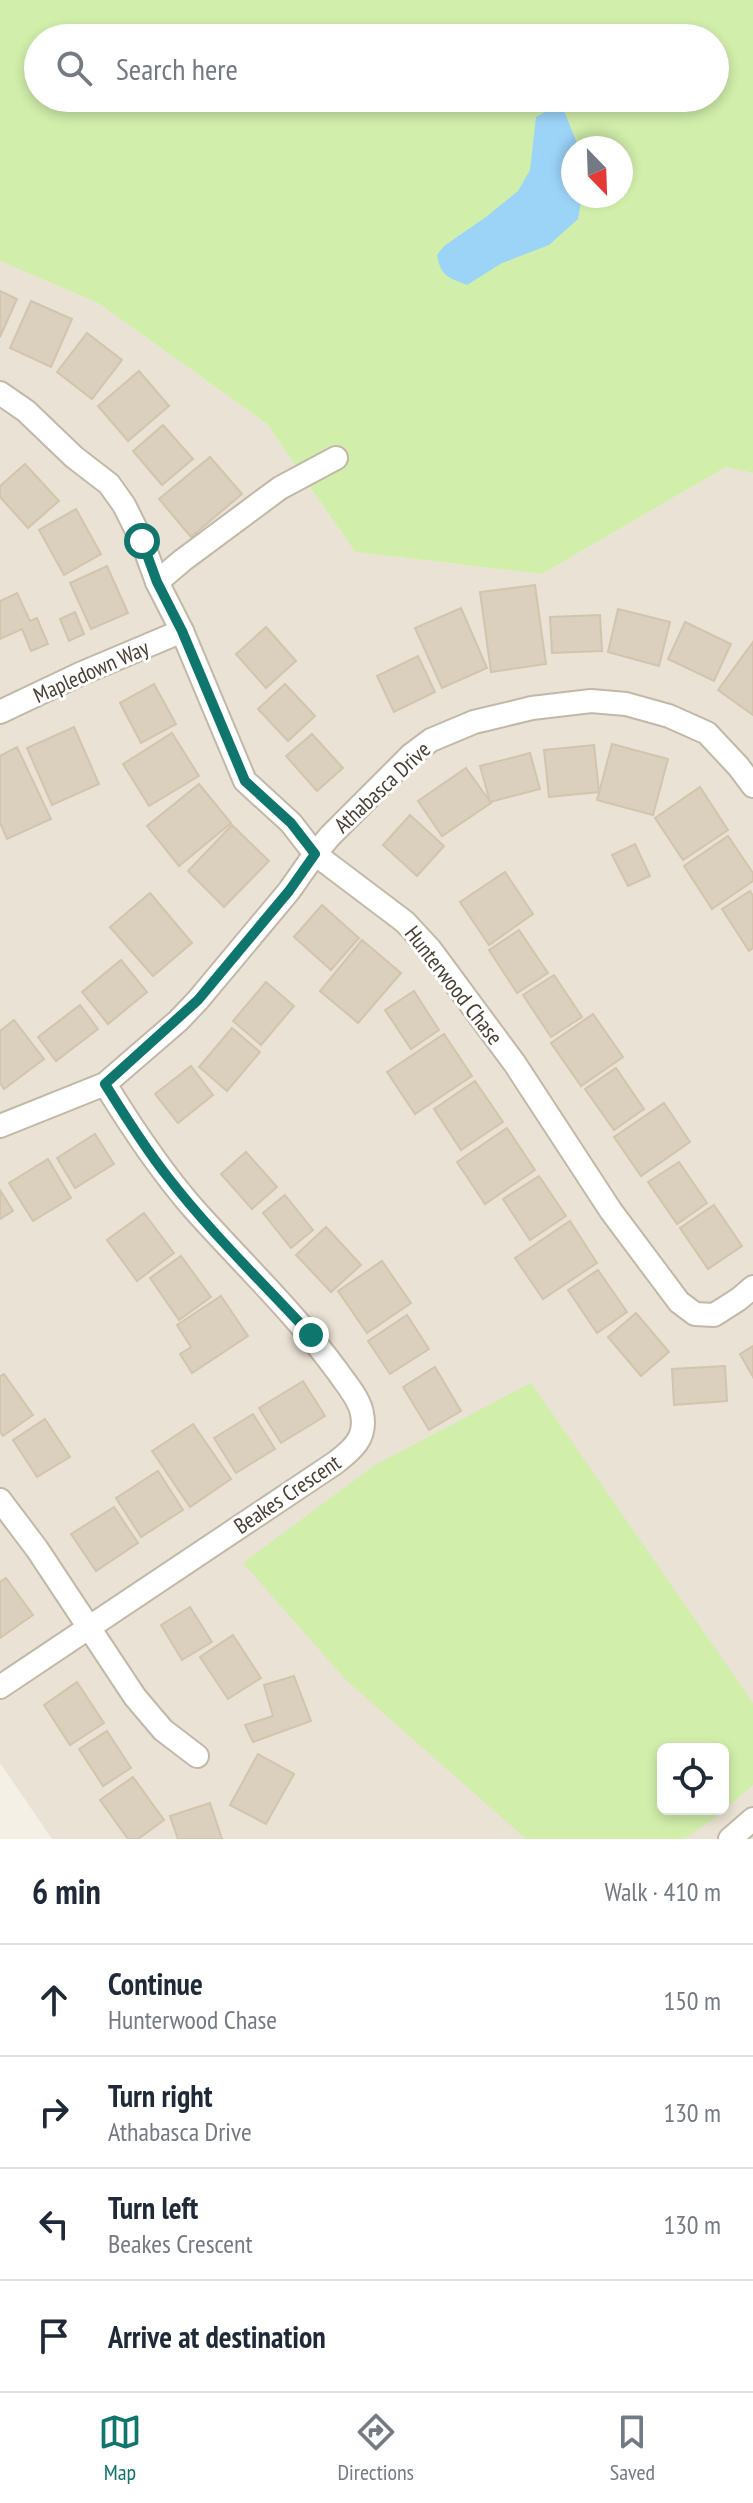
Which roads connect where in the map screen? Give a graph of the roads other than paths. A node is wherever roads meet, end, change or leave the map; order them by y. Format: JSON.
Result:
{"nodes":[{"id":1,"x":0,"y":393,"type":"edge"},
{"id":2,"x":336,"y":458,"type":"dead end"},
{"id":3,"x":157,"y":582,"type":"junction"},
{"id":4,"x":182,"y":631,"type":"junction"},
{"id":5,"x":0,"y":712,"type":"edge"},
{"id":6,"x":753,"y":786,"type":"edge"},
{"id":7,"x":315,"y":854,"type":"junction"},
{"id":8,"x":105,"y":1084,"type":"junction"},
{"id":9,"x":0,"y":1126,"type":"edge"},
{"id":10,"x":753,"y":1287,"type":"edge"},
{"id":11,"x":0,"y":1500,"type":"edge"},
{"id":12,"x":87,"y":1627,"type":"junction"},
{"id":13,"x":0,"y":1687,"type":"edge"},
{"id":14,"x":197,"y":1756,"type":"dead end"},
{"id":15,"x":753,"y":1819,"type":"edge"},
{"id":16,"x":730,"y":1839,"type":"edge"}],
"edges":[{"from":1,"to":3,"type":"street","name":"Hunterwood Chase"},
{"from":2,"to":3,"type":"street"},
{"from":3,"to":4,"type":"street","name":"Hunterwood Chase"},
{"from":4,"to":5,"type":"street","name":"Mapledown Way"},
{"from":4,"to":7,"type":"street","name":"Hunterwood Chase"},
{"from":6,"to":7,"type":"street","name":"Athabasca Drive"},
{"from":7,"to":8,"type":"street","name":"Athabasca Drive"},
{"from":7,"to":10,"type":"street","name":"Hunterwood Chase"},
{"from":8,"to":9,"type":"street","name":"Athabasca Drive"},
{"from":8,"to":12,"type":"street","name":"Beakes Crescent"},
{"from":11,"to":12,"type":"street"},
{"from":12,"to":13,"type":"street","name":"Beakes Crescent"},
{"from":12,"to":14,"type":"street"},
{"from":15,"to":16,"type":"street"}]}
